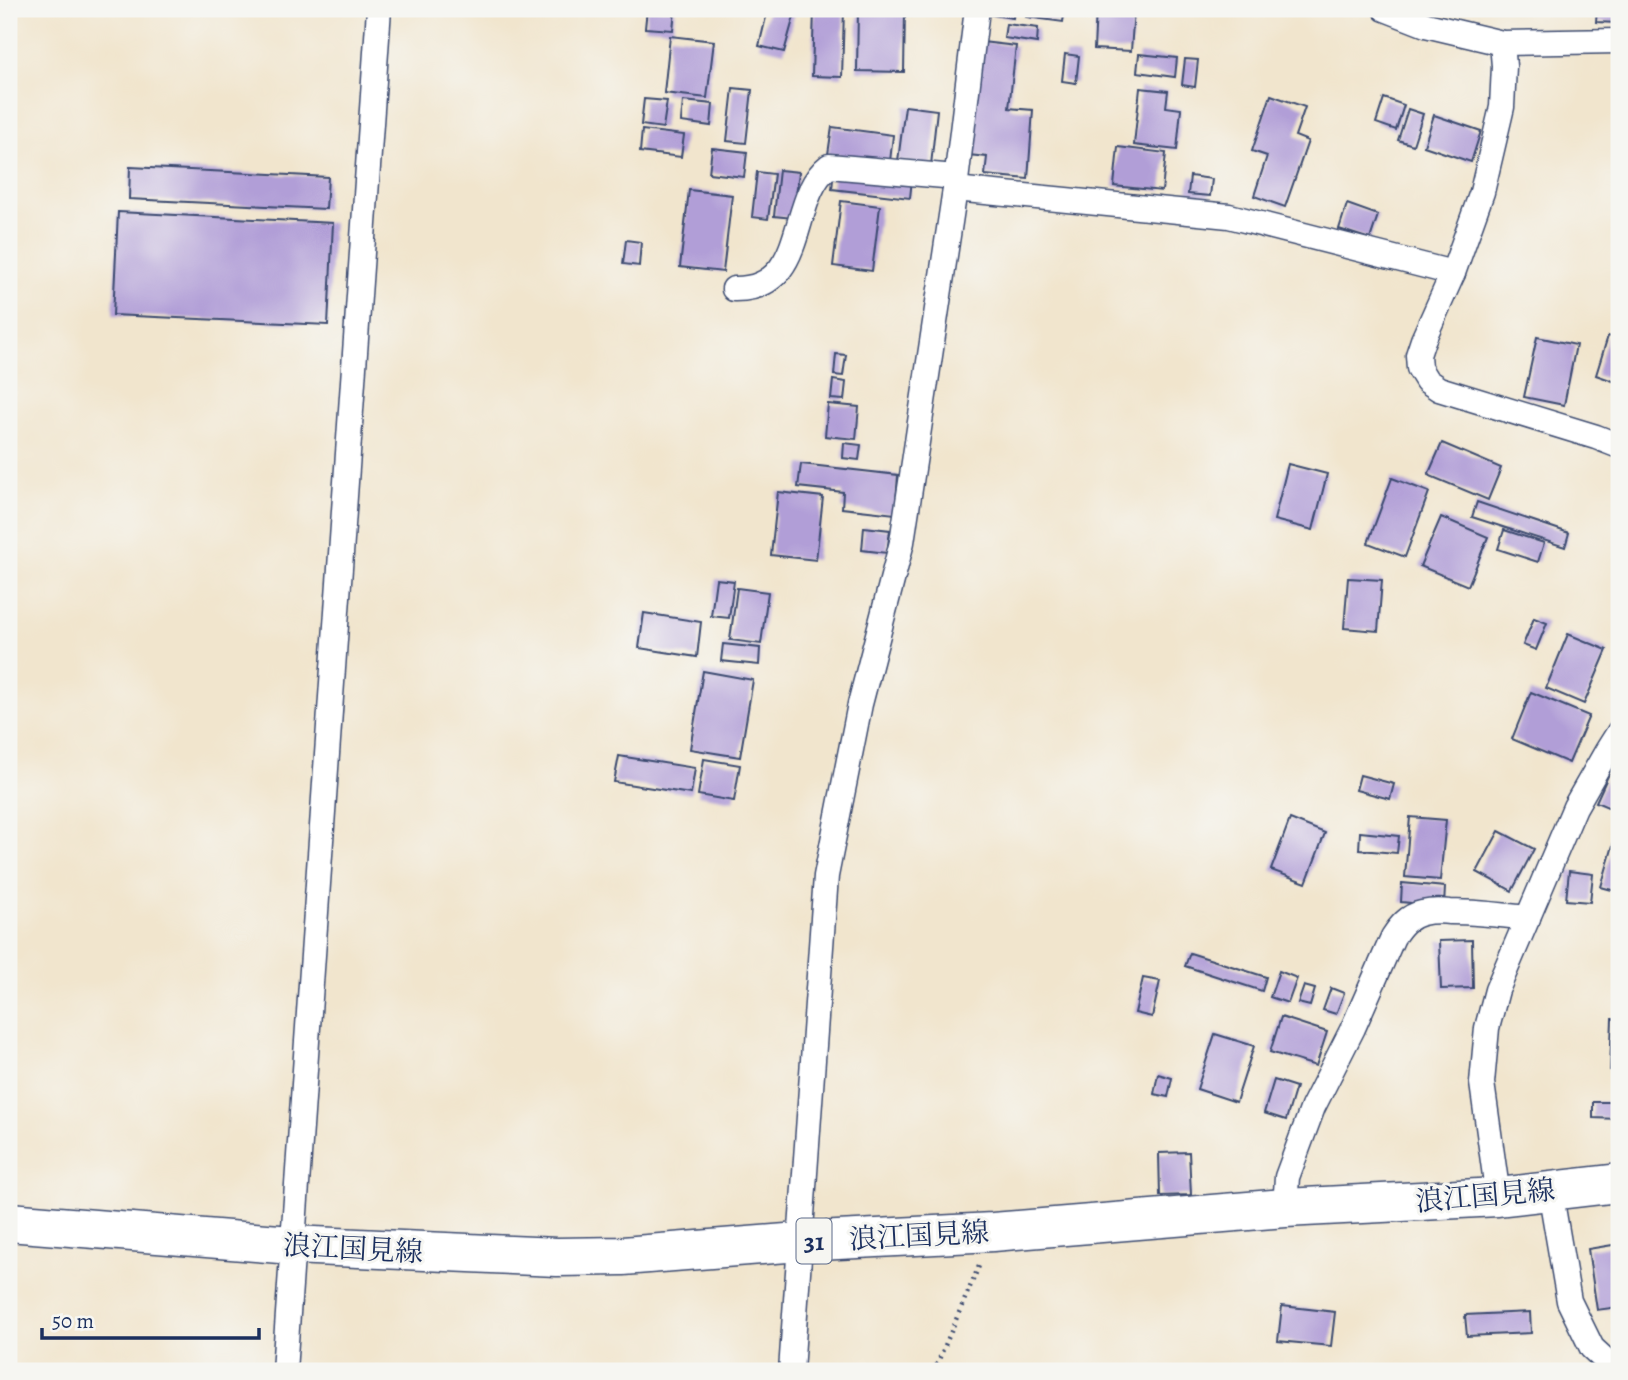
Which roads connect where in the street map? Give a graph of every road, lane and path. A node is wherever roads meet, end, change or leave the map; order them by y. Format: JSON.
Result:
{"nodes":[{"id":1,"x":379,"y":9,"type":"edge"},
{"id":2,"x":977,"y":9,"type":"edge"},
{"id":3,"x":1385,"y":9,"type":"edge"},
{"id":4,"x":1619,"y":40,"type":"edge"},
{"id":5,"x":1502,"y":43,"type":"junction"},
{"id":6,"x":956,"y":183,"type":"junction"},
{"id":7,"x":1453,"y":273,"type":"junction"},
{"id":8,"x":734,"y":289,"type":"dead end"},
{"id":9,"x":1619,"y":446,"type":"edge"},
{"id":10,"x":1619,"y":732,"type":"edge"},
{"id":11,"x":1528,"y":918,"type":"junction"},
{"id":12,"x":1619,"y":1183,"type":"edge"},
{"id":13,"x":1550,"y":1190,"type":"junction"},
{"id":14,"x":1498,"y":1197,"type":"junction"},
{"id":15,"x":1285,"y":1208,"type":"junction"},
{"id":16,"x":9,"y":1222,"type":"edge"},
{"id":17,"x":993,"y":1232,"type":"junction"},
{"id":18,"x":799,"y":1242,"type":"junction"},
{"id":19,"x":292,"y":1245,"type":"junction"},
{"id":20,"x":284,"y":1371,"type":"edge"},
{"id":21,"x":790,"y":1371,"type":"edge"},
{"id":22,"x":934,"y":1371,"type":"edge"},
{"id":23,"x":1617,"y":1371,"type":"edge"}],
"edges":[{"from":1,"to":19,"type":"street"},
{"from":2,"to":6,"type":"street"},
{"from":3,"to":5,"type":"street"},
{"from":4,"to":5,"type":"street"},
{"from":5,"to":7,"type":"street"},
{"from":6,"to":7,"type":"street"},
{"from":6,"to":8,"type":"street"},
{"from":6,"to":18,"type":"street"},
{"from":7,"to":9,"type":"street"},
{"from":10,"to":11,"type":"street"},
{"from":11,"to":14,"type":"street"},
{"from":11,"to":15,"type":"street"},
{"from":12,"to":13,"type":"main road","name":"浪江国見線","number":"31"},
{"from":13,"to":14,"type":"main road","name":"浪江国見線","number":"31"},
{"from":13,"to":23,"type":"street"},
{"from":14,"to":15,"type":"main road","name":"浪江国見線","number":"31"},
{"from":15,"to":17,"type":"main road","name":"浪江国見線","number":"31"},
{"from":16,"to":19,"type":"main road","name":"浪江国見線","number":"31"},
{"from":17,"to":18,"type":"main road","name":"浪江国見線","number":"31"},
{"from":17,"to":22,"type":"path"},
{"from":18,"to":19,"type":"main road","name":"浪江国見線","number":"31"},
{"from":18,"to":21,"type":"street"},
{"from":19,"to":20,"type":"street"}]}
